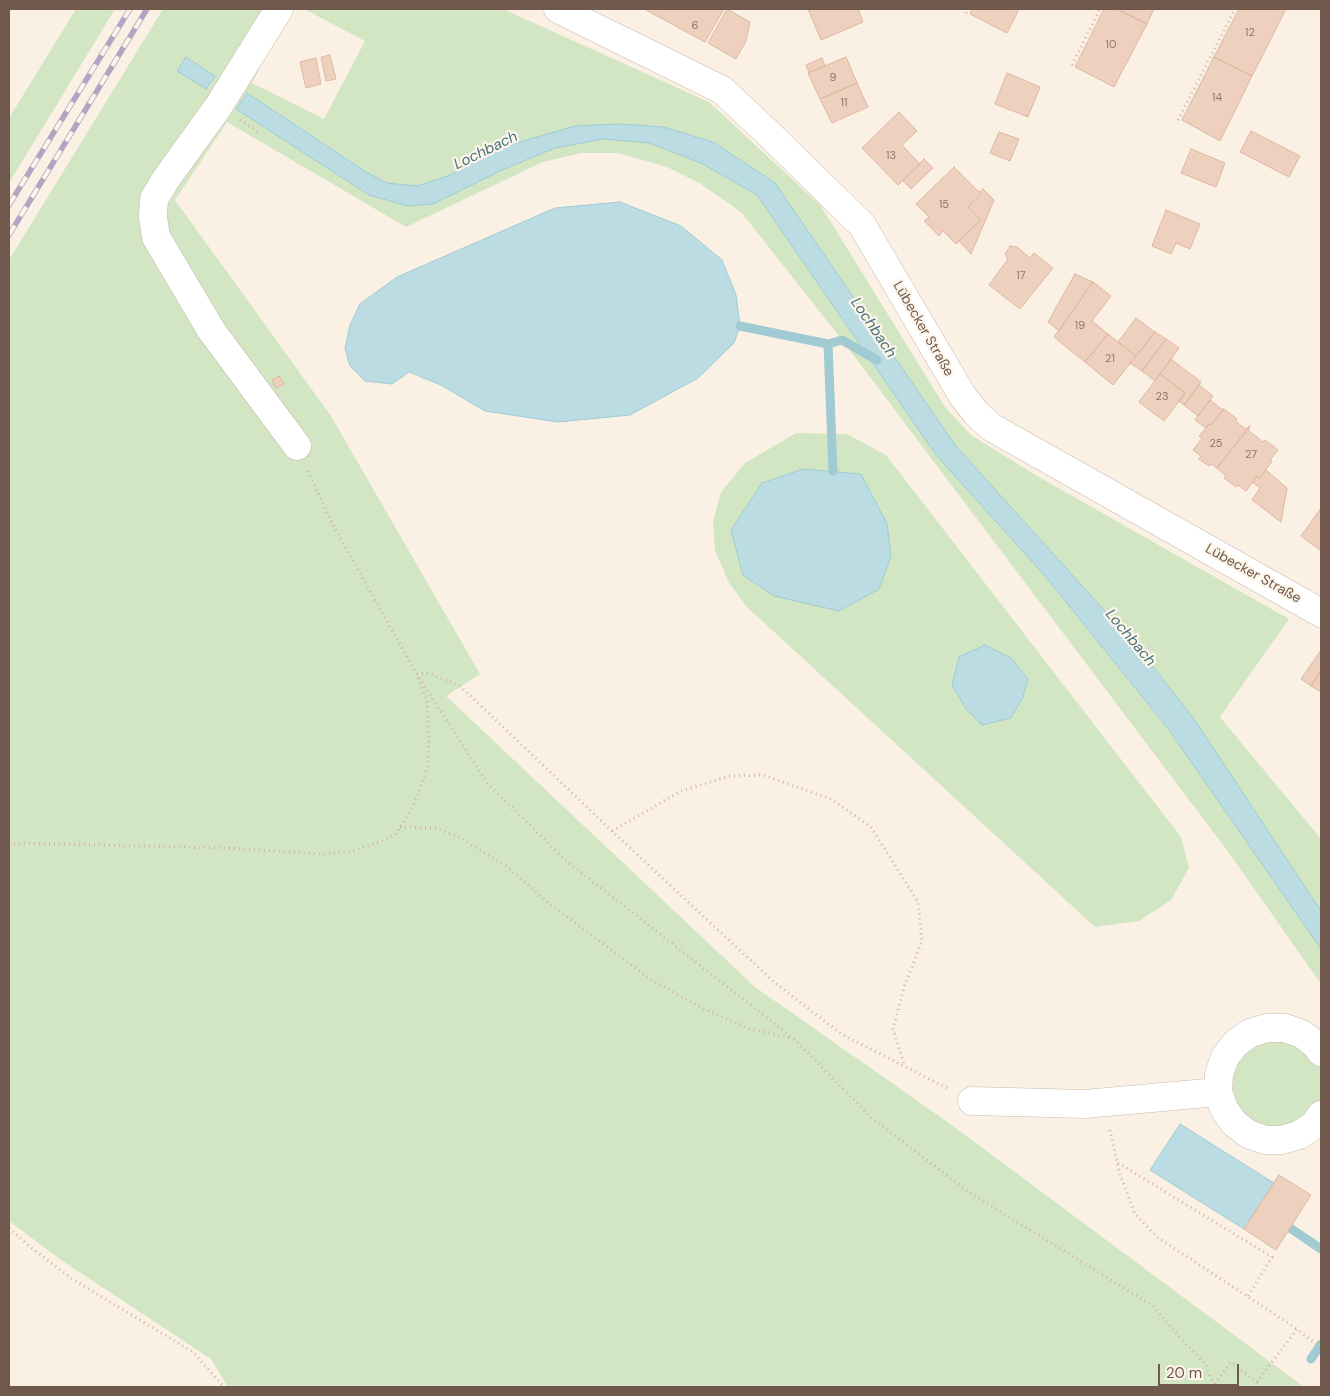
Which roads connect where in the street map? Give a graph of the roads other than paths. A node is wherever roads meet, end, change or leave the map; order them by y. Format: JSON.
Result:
{"nodes":[{"id":1,"x":278,"y":9,"type":"edge"},
{"id":2,"x":558,"y":9,"type":"edge"},
{"id":3,"x":297,"y":446,"type":"road end"},
{"id":4,"x":1321,"y":612,"type":"edge"},
{"id":5,"x":1321,"y":1052,"type":"edge"},
{"id":6,"x":1218,"y":1092,"type":"junction"},
{"id":7,"x":972,"y":1101,"type":"road end"},
{"id":8,"x":1321,"y":1115,"type":"edge"}],
"edges":[{"from":1,"to":3,"type":"street"},
{"from":2,"to":4,"type":"street","name":"Lübecker Straße"},
{"from":5,"to":6,"type":"street"},
{"from":6,"to":7,"type":"street"},
{"from":6,"to":8,"type":"street"}]}
